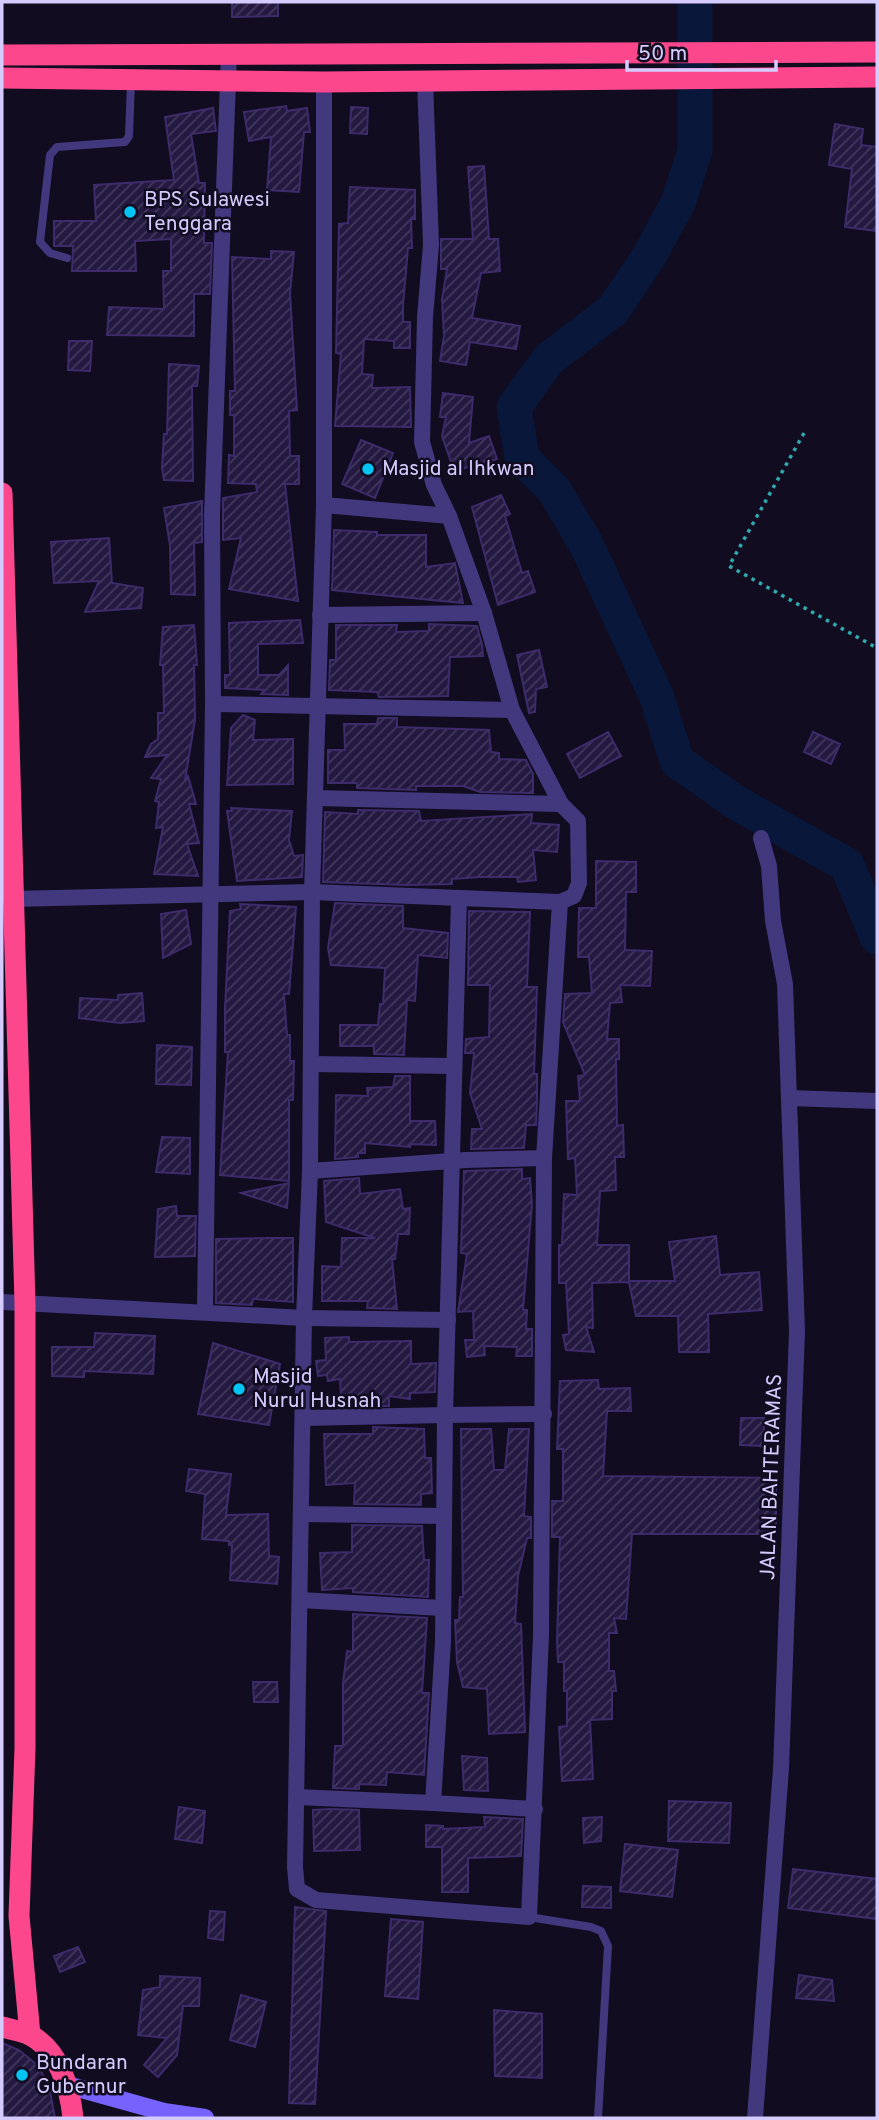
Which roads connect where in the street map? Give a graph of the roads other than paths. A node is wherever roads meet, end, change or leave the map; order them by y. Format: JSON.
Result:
{"nodes":[{"id":1,"x":877,"y":52,"type":"edge"},
{"id":2,"x":229,"y":53,"type":"junction"},
{"id":3,"x":2,"y":55,"type":"edge"},
{"id":4,"x":877,"y":77,"type":"edge"},
{"id":5,"x":2,"y":78,"type":"edge"},
{"id":6,"x":131,"y":79,"type":"junction"},
{"id":7,"x":231,"y":79,"type":"junction"},
{"id":8,"x":425,"y":80,"type":"junction"},
{"id":9,"x":324,"y":82,"type":"junction"},
{"id":10,"x":67,"y":258,"type":"dead end"},
{"id":11,"x":2,"y":493,"type":"edge"},
{"id":12,"x":324,"y":505,"type":"junction"},
{"id":13,"x":449,"y":516,"type":"junction"},
{"id":14,"x":484,"y":613,"type":"junction"},
{"id":15,"x":320,"y":615,"type":"junction"},
{"id":16,"x":213,"y":704,"type":"junction"},
{"id":17,"x":317,"y":706,"type":"junction"},
{"id":18,"x":512,"y":710,"type":"junction"},
{"id":19,"x":316,"y":797,"type":"junction"},
{"id":20,"x":561,"y":804,"type":"junction"},
{"id":21,"x":761,"y":838,"type":"dead end"},
{"id":22,"x":312,"y":892,"type":"junction"},
{"id":23,"x":211,"y":894,"type":"junction"},
{"id":24,"x":459,"y":898,"type":"junction"},
{"id":25,"x":12,"y":899,"type":"junction"},
{"id":26,"x":560,"y":902,"type":"junction"},
{"id":27,"x":311,"y":1064,"type":"junction"},
{"id":28,"x":454,"y":1066,"type":"junction"},
{"id":29,"x":789,"y":1098,"type":"junction"},
{"id":30,"x":877,"y":1101,"type":"edge"},
{"id":31,"x":544,"y":1158,"type":"junction"},
{"id":32,"x":451,"y":1161,"type":"junction"},
{"id":33,"x":310,"y":1171,"type":"junction"},
{"id":34,"x":2,"y":1302,"type":"edge"},
{"id":35,"x":25,"y":1304,"type":"junction"},
{"id":36,"x":205,"y":1312,"type":"junction"},
{"id":37,"x":304,"y":1318,"type":"junction"},
{"id":38,"x":448,"y":1320,"type":"junction"},
{"id":39,"x":544,"y":1414,"type":"junction"},
{"id":40,"x":445,"y":1415,"type":"junction"},
{"id":41,"x":303,"y":1418,"type":"junction"},
{"id":42,"x":302,"y":1514,"type":"junction"},
{"id":43,"x":444,"y":1516,"type":"junction"},
{"id":44,"x":300,"y":1600,"type":"junction"},
{"id":45,"x":442,"y":1608,"type":"junction"},
{"id":46,"x":298,"y":1797,"type":"junction"},
{"id":47,"x":433,"y":1803,"type":"junction"},
{"id":48,"x":535,"y":1809,"type":"junction"},
{"id":49,"x":529,"y":1917,"type":"junction"},
{"id":50,"x":2,"y":2027,"type":"edge"},
{"id":51,"x":30,"y":2035,"type":"junction"},
{"id":52,"x":68,"y":2085,"type":"junction"},
{"id":53,"x":73,"y":2118,"type":"edge"},
{"id":54,"x":205,"y":2118,"type":"edge"},
{"id":55,"x":598,"y":2118,"type":"edge"},
{"id":56,"x":755,"y":2118,"type":"edge"}],
"edges":[{"from":1,"to":2,"type":"highway"},
{"from":2,"to":3,"type":"highway"},
{"from":2,"to":7,"type":"street"},
{"from":4,"to":8,"type":"highway"},
{"from":5,"to":6,"type":"highway"},
{"from":6,"to":7,"type":"highway"},
{"from":6,"to":10,"type":"lane"},
{"from":7,"to":9,"type":"highway"},
{"from":7,"to":16,"type":"street"},
{"from":8,"to":9,"type":"highway"},
{"from":8,"to":13,"type":"street"},
{"from":9,"to":12,"type":"street"},
{"from":11,"to":25,"type":"highway"},
{"from":12,"to":13,"type":"street"},
{"from":12,"to":15,"type":"street"},
{"from":13,"to":14,"type":"street"},
{"from":14,"to":15,"type":"street"},
{"from":14,"to":18,"type":"street"},
{"from":15,"to":17,"type":"street"},
{"from":16,"to":17,"type":"street"},
{"from":16,"to":23,"type":"street"},
{"from":17,"to":18,"type":"street"},
{"from":17,"to":19,"type":"street"},
{"from":18,"to":20,"type":"street"},
{"from":19,"to":20,"type":"street"},
{"from":19,"to":22,"type":"street"},
{"from":20,"to":26,"type":"street"},
{"from":21,"to":29,"type":"street","name":"JALAN BAHTERAMAS"},
{"from":22,"to":23,"type":"street"},
{"from":22,"to":24,"type":"street"},
{"from":22,"to":27,"type":"street"},
{"from":23,"to":25,"type":"street"},
{"from":23,"to":36,"type":"street"},
{"from":24,"to":26,"type":"street"},
{"from":24,"to":28,"type":"street"},
{"from":25,"to":35,"type":"highway"},
{"from":26,"to":31,"type":"street"},
{"from":27,"to":28,"type":"street"},
{"from":27,"to":33,"type":"street"},
{"from":28,"to":32,"type":"street"},
{"from":29,"to":30,"type":"street"},
{"from":29,"to":56,"type":"street","name":"JALAN BAHTERAMAS"},
{"from":31,"to":32,"type":"street"},
{"from":31,"to":39,"type":"street"},
{"from":32,"to":33,"type":"street"},
{"from":32,"to":38,"type":"street"},
{"from":33,"to":37,"type":"street"},
{"from":34,"to":35,"type":"street"},
{"from":35,"to":36,"type":"street"},
{"from":35,"to":51,"type":"highway"},
{"from":36,"to":37,"type":"street"},
{"from":37,"to":38,"type":"street"},
{"from":37,"to":41,"type":"street"},
{"from":38,"to":40,"type":"street"},
{"from":39,"to":40,"type":"street"},
{"from":39,"to":48,"type":"street"},
{"from":40,"to":41,"type":"street"},
{"from":40,"to":43,"type":"street"},
{"from":41,"to":42,"type":"street"},
{"from":42,"to":43,"type":"street"},
{"from":42,"to":44,"type":"street"},
{"from":43,"to":45,"type":"street"},
{"from":44,"to":45,"type":"street"},
{"from":44,"to":46,"type":"street"},
{"from":45,"to":47,"type":"street"},
{"from":46,"to":47,"type":"street"},
{"from":46,"to":49,"type":"street"},
{"from":47,"to":48,"type":"street"},
{"from":48,"to":49,"type":"street"},
{"from":49,"to":55,"type":"lane"},
{"from":50,"to":51,"type":"highway"},
{"from":51,"to":52,"type":"highway"},
{"from":52,"to":53,"type":"highway"},
{"from":52,"to":54,"type":"street"}]}
